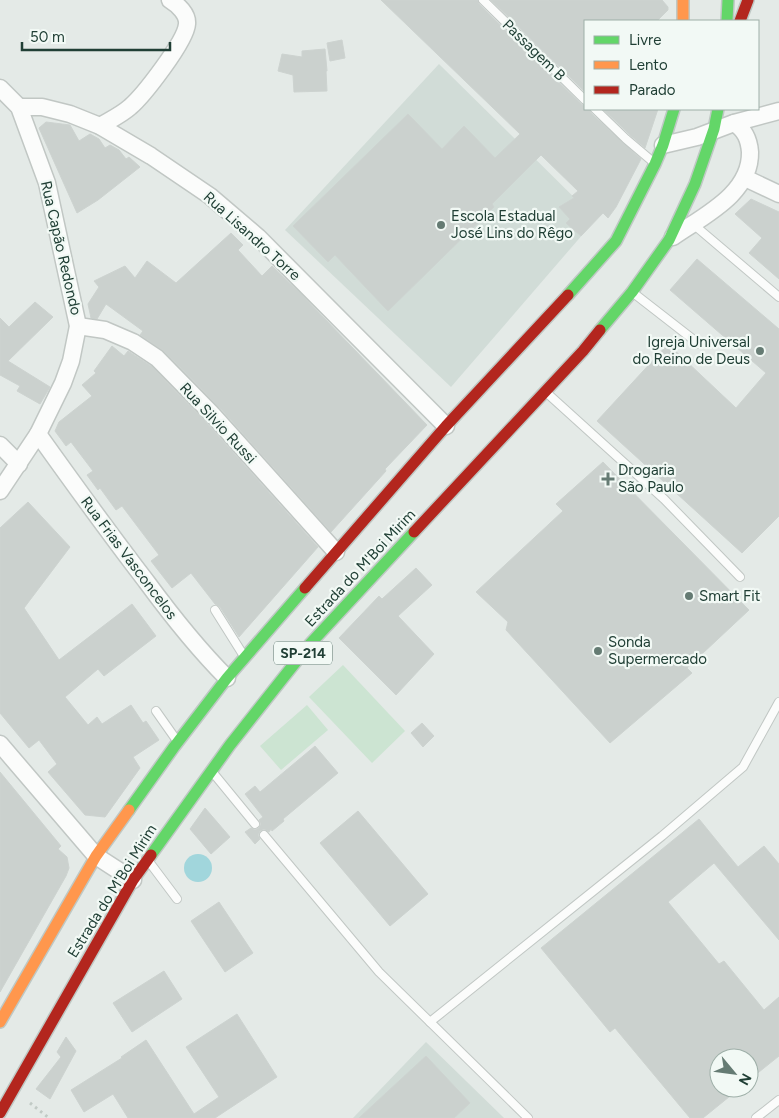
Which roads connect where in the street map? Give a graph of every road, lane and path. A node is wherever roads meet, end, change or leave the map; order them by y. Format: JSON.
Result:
{"nodes":[{"id":1,"x":170,"y":0,"type":"edge"},
{"id":2,"x":482,"y":0,"type":"edge"},
{"id":3,"x":683,"y":0,"type":"edge"},
{"id":4,"x":728,"y":0,"type":"edge"},
{"id":5,"x":748,"y":0,"type":"edge"},
{"id":6,"x":683,"y":20,"type":"edge"},
{"id":7,"x":727,"y":20,"type":"edge"},
{"id":8,"x":740,"y":20,"type":"edge"},
{"id":9,"x":0,"y":88,"type":"edge"},
{"id":10,"x":584,"y":99,"type":"edge"},
{"id":11,"x":19,"y":106,"type":"junction"},
{"id":12,"x":596,"y":110,"type":"edge"},
{"id":13,"x":674,"y":110,"type":"edge"},
{"id":14,"x":718,"y":110,"type":"edge"},
{"id":15,"x":779,"y":111,"type":"edge"},
{"id":16,"x":734,"y":123,"type":"junction"},
{"id":17,"x":100,"y":126,"type":"junction"},
{"id":18,"x":714,"y":130,"type":"junction"},
{"id":19,"x":663,"y":145,"type":"junction"},
{"id":20,"x":655,"y":164,"type":"junction"},
{"id":21,"x":745,"y":178,"type":"junction"},
{"id":22,"x":779,"y":194,"type":"edge"},
{"id":23,"x":692,"y":223,"type":"junction"},
{"id":24,"x":669,"y":240,"type":"junction"},
{"id":25,"x":632,"y":292,"type":"junction"},
{"id":26,"x":779,"y":297,"type":"edge"},
{"id":27,"x":78,"y":326,"type":"junction"},
{"id":28,"x":699,"y":344,"type":"dead end"},
{"id":29,"x":545,"y":391,"type":"junction"},
{"id":30,"x":446,"y":426,"type":"junction"},
{"id":31,"x":38,"y":434,"type":"junction"},
{"id":32,"x":0,"y":445,"type":"edge"},
{"id":33,"x":19,"y":464,"type":"junction"},
{"id":34,"x":0,"y":491,"type":"edge"},
{"id":35,"x":336,"y":552,"type":"junction"},
{"id":36,"x":740,"y":577,"type":"dead end"},
{"id":37,"x":215,"y":610,"type":"dead end"},
{"id":38,"x":245,"y":657,"type":"junction"},
{"id":39,"x":227,"y":678,"type":"junction"},
{"id":40,"x":779,"y":702,"type":"edge"},
{"id":41,"x":156,"y":711,"type":"dead end"},
{"id":42,"x":178,"y":742,"type":"junction"},
{"id":43,"x":0,"y":744,"type":"edge"},
{"id":44,"x":211,"y":770,"type":"junction"},
{"id":45,"x":255,"y":824,"type":"dead end"},
{"id":46,"x":264,"y":836,"type":"dead end"},
{"id":47,"x":96,"y":856,"type":"junction"},
{"id":48,"x":148,"y":860,"type":"junction"},
{"id":49,"x":133,"y":880,"type":"junction"},
{"id":50,"x":177,"y":899,"type":"dead end"},
{"id":51,"x":1,"y":1019,"type":"edge"},
{"id":52,"x":430,"y":1022,"type":"junction"},
{"id":53,"x":779,"y":1100,"type":"edge"},
{"id":54,"x":0,"y":1113,"type":"edge"},
{"id":55,"x":528,"y":1118,"type":"edge"},
{"id":56,"x":756,"y":1118,"type":"edge"}],
"edges":[{"from":1,"to":17,"type":"street"},
{"from":2,"to":10,"type":"lane","name":"Passagem B"},
{"from":3,"to":6,"type":"main road"},
{"from":4,"to":7,"type":"main road"},
{"from":5,"to":8,"type":"main road"},
{"from":9,"to":11,"type":"street","name":"Rua Capão Redondo"},
{"from":11,"to":17,"type":"street","name":"Rua Lisandro Torre"},
{"from":11,"to":27,"type":"street","name":"Rua Capão Redondo"},
{"from":12,"to":20,"type":"lane"},
{"from":13,"to":19,"type":"main road","name":"Estrada do M'Boi Mirim","number":"SP-214"},
{"from":14,"to":18,"type":"main road","name":"Estrada do M'Boi Mirim","number":"SP-214"},
{"from":15,"to":16,"type":"street"},
{"from":16,"to":18,"type":"street"},
{"from":16,"to":21,"type":"street"},
{"from":17,"to":30,"type":"street","name":"Rua Lisandro Torre"},
{"from":18,"to":19,"type":"street"},
{"from":18,"to":24,"type":"main road","name":"Estrada do M'Boi Mirim","number":"SP-214"},
{"from":19,"to":20,"type":"main road","name":"Estrada do M'Boi Mirim","number":"SP-214"},
{"from":20,"to":30,"type":"main road","name":"Estrada do M'Boi Mirim","number":"SP-214"},
{"from":21,"to":22,"type":"street"},
{"from":21,"to":23,"type":"street"},
{"from":23,"to":24,"type":"street"},
{"from":23,"to":26,"type":"lane"},
{"from":24,"to":25,"type":"main road","name":"Estrada do M'Boi Mirim","number":"SP-214"},
{"from":25,"to":28,"type":"lane"},
{"from":25,"to":29,"type":"main road","name":"Estrada do M'Boi Mirim","number":"SP-214"},
{"from":27,"to":31,"type":"street","name":"Rua Capão Redondo"},
{"from":27,"to":35,"type":"street","name":"Rua Silvio Russi"},
{"from":29,"to":36,"type":"lane"},
{"from":29,"to":44,"type":"main road","name":"Estrada do M'Boi Mirim","number":"SP-214"},
{"from":30,"to":35,"type":"main road","name":"Estrada do M'Boi Mirim","number":"SP-214"},
{"from":31,"to":33,"type":"street","name":"Rua Capão Redondo"},
{"from":31,"to":39,"type":"street","name":"Rua Frias Vasconcelos"},
{"from":32,"to":33,"type":"street"},
{"from":33,"to":34,"type":"street","name":"Rua Capão Redondo"},
{"from":35,"to":38,"type":"main road","name":"Estrada do M'Boi Mirim","number":"SP-214"},
{"from":37,"to":38,"type":"lane"},
{"from":38,"to":39,"type":"main road","name":"Estrada do M'Boi Mirim","number":"SP-214"},
{"from":39,"to":42,"type":"main road","name":"Estrada do M'Boi Mirim","number":"SP-214"},
{"from":40,"to":52,"type":"lane"},
{"from":41,"to":42,"type":"lane"},
{"from":42,"to":47,"type":"main road","name":"Estrada do M'Boi Mirim","number":"SP-214"},
{"from":43,"to":47,"type":"street"},
{"from":44,"to":45,"type":"lane"},
{"from":44,"to":48,"type":"main road","name":"Estrada do M'Boi Mirim","number":"SP-214"},
{"from":46,"to":52,"type":"lane"},
{"from":47,"to":49,"type":"street"},
{"from":47,"to":51,"type":"main road","name":"Estrada do M'Boi Mirim","number":"SP-214"},
{"from":48,"to":49,"type":"main road","name":"Estrada do M'Boi Mirim","number":"SP-214"},
{"from":48,"to":50,"type":"lane"},
{"from":49,"to":54,"type":"main road","name":"Estrada do M'Boi Mirim","number":"SP-214"},
{"from":52,"to":55,"type":"lane"},
{"from":53,"to":56,"type":"lane"}]}
